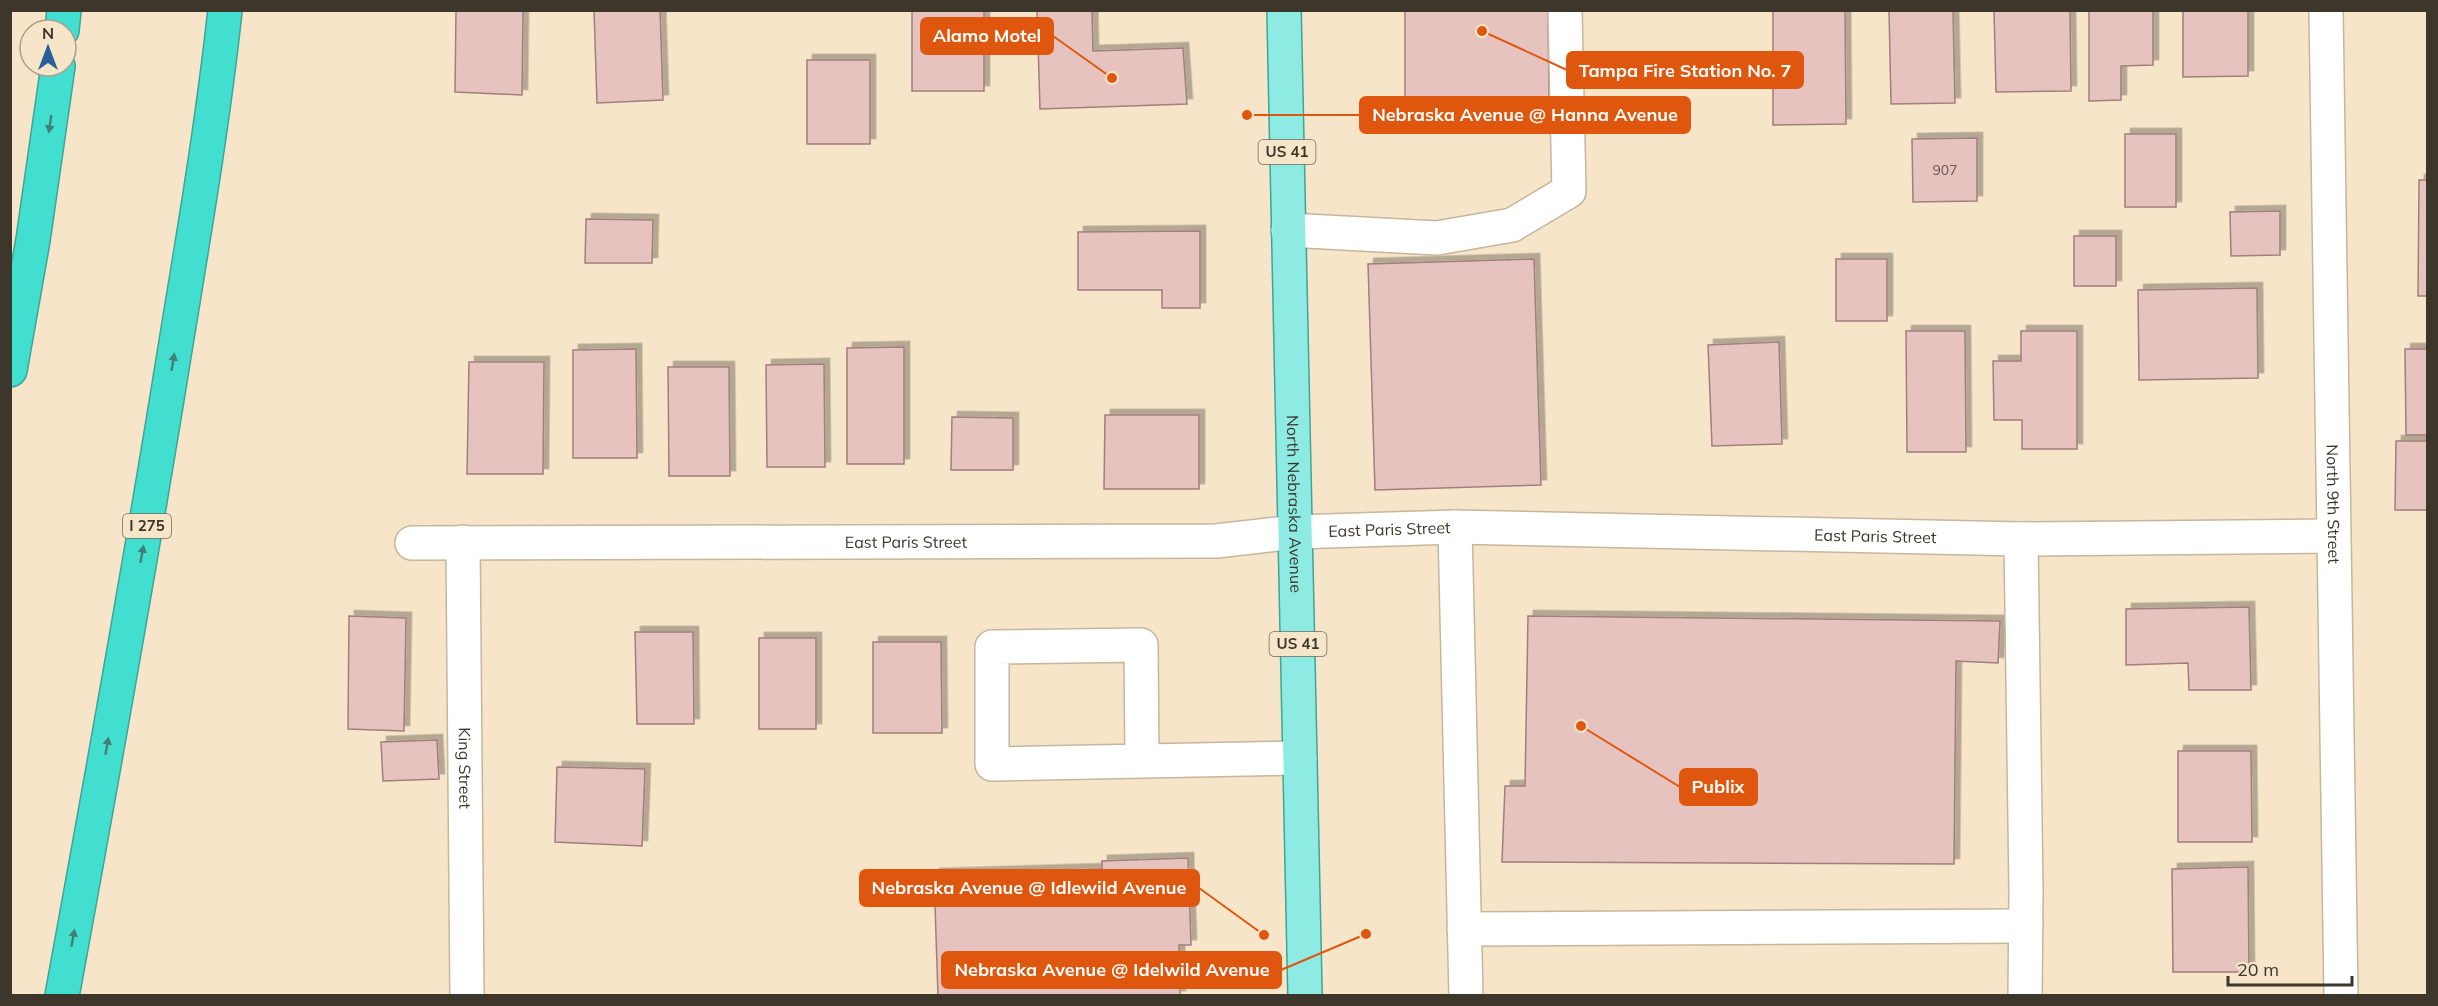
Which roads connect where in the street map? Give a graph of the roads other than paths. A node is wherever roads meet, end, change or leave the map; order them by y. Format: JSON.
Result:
{"nodes":[{"id":1,"x":225,"y":10,"type":"edge"},
{"id":2,"x":1284,"y":10,"type":"edge"},
{"id":3,"x":1565,"y":10,"type":"edge"},
{"id":4,"x":2325,"y":10,"type":"edge"},
{"id":5,"x":56,"y":78,"type":"edge"},
{"id":6,"x":1288,"y":230,"type":"junction"},
{"id":7,"x":10,"y":370,"type":"edge"},
{"id":8,"x":1455,"y":527,"type":"junction"},
{"id":9,"x":1295,"y":532,"type":"junction"},
{"id":10,"x":2333,"y":536,"type":"junction"},
{"id":11,"x":2021,"y":539,"type":"junction"},
{"id":12,"x":463,"y":542,"type":"junction"},
{"id":13,"x":412,"y":543,"type":"dead end"},
{"id":14,"x":1300,"y":758,"type":"junction"},
{"id":15,"x":1142,"y":760,"type":"junction"},
{"id":16,"x":2025,"y":926,"type":"junction"},
{"id":17,"x":1464,"y":929,"type":"junction"},
{"id":18,"x":62,"y":996,"type":"edge"},
{"id":19,"x":467,"y":996,"type":"edge"},
{"id":20,"x":1305,"y":996,"type":"edge"},
{"id":21,"x":1466,"y":996,"type":"edge"},
{"id":22,"x":2025,"y":996,"type":"edge"},
{"id":23,"x":2341,"y":996,"type":"edge"}],
"edges":[{"from":18,"to":1,"type":"highway","number":"I 275","one_way":true},
{"from":2,"to":6,"type":"main road","name":"North Nebraska Avenue","number":"US 41"},
{"from":3,"to":6,"type":"street"},
{"from":4,"to":10,"type":"street","name":"North 9th Street"},
{"from":5,"to":7,"type":"highway","one_way":true},
{"from":6,"to":9,"type":"main road","name":"North Nebraska Avenue","number":"US 41"},
{"from":8,"to":9,"type":"street","name":"East Paris Street"},
{"from":8,"to":11,"type":"street","name":"East Paris Street"},
{"from":8,"to":17,"type":"street"},
{"from":9,"to":12,"type":"street","name":"East Paris Street"},
{"from":9,"to":14,"type":"main road","name":"North Nebraska Avenue","number":"US 41"},
{"from":10,"to":11,"type":"street","name":"East Paris Street"},
{"from":10,"to":23,"type":"street","name":"North 9th Street"},
{"from":11,"to":16,"type":"street"},
{"from":12,"to":13,"type":"street","name":"East Paris Street"},
{"from":12,"to":19,"type":"street","name":"King Street"},
{"from":14,"to":15,"type":"street"},
{"from":14,"to":20,"type":"main road","name":"North Nebraska Avenue","number":"US 41"},
{"from":15,"to":15,"type":"street"},
{"from":16,"to":17,"type":"street"},
{"from":16,"to":22,"type":"street"},
{"from":17,"to":21,"type":"street"}]}
